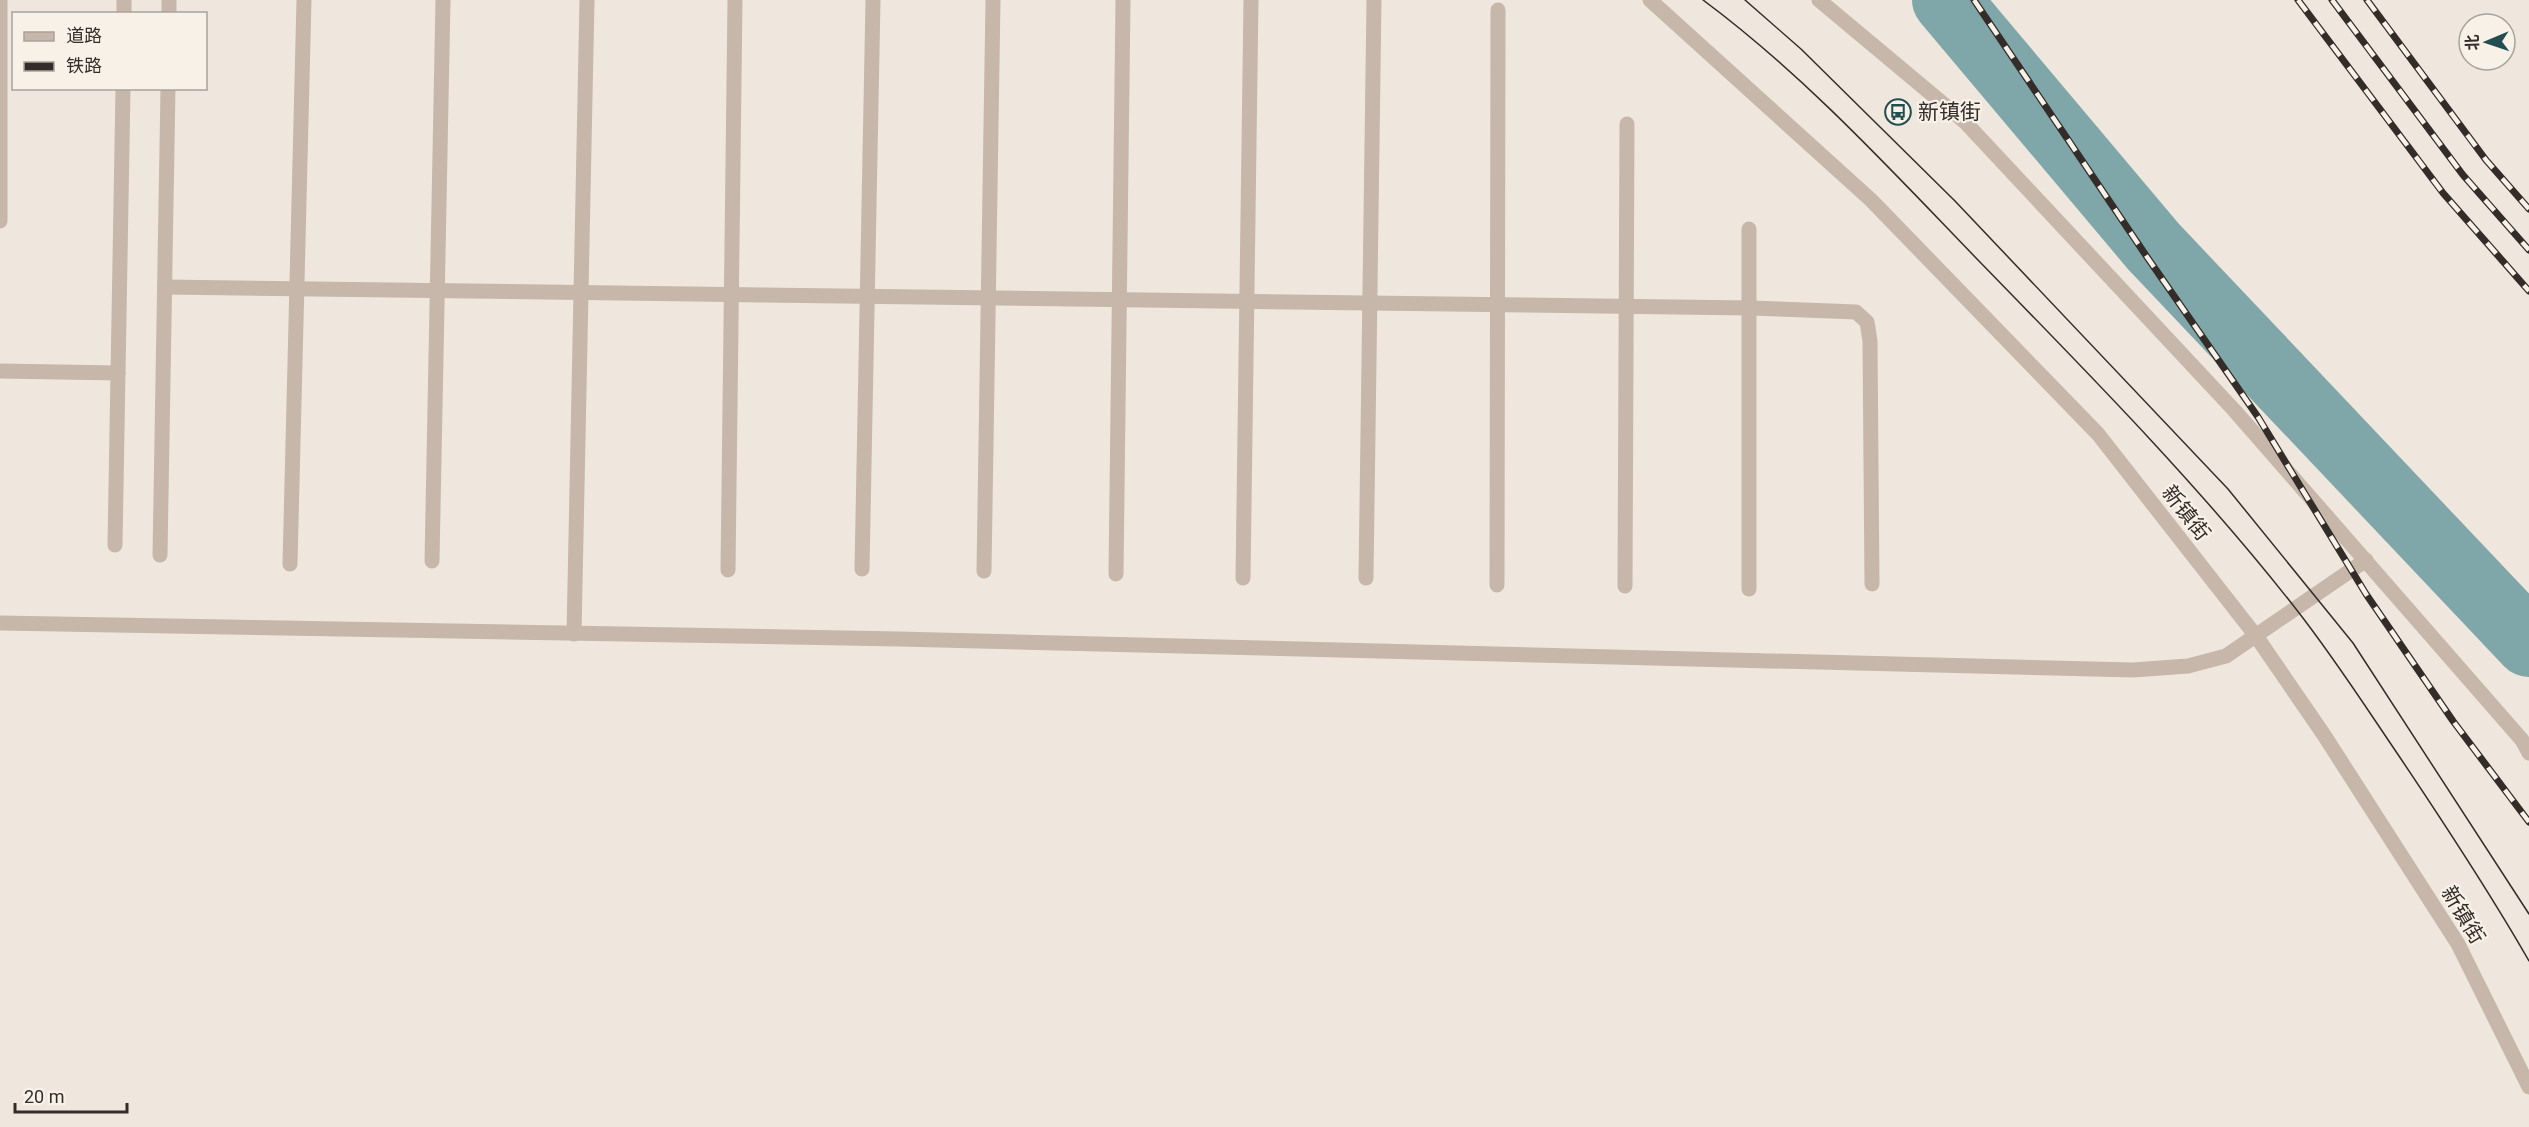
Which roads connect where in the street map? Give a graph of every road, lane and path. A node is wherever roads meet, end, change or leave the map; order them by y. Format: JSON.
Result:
{"nodes":[{"id":1,"x":0,"y":0,"type":"edge"},
{"id":2,"x":304,"y":0,"type":"edge"},
{"id":3,"x":443,"y":0,"type":"edge"},
{"id":4,"x":587,"y":0,"type":"edge"},
{"id":5,"x":735,"y":0,"type":"edge"},
{"id":6,"x":873,"y":0,"type":"edge"},
{"id":7,"x":993,"y":0,"type":"edge"},
{"id":8,"x":1123,"y":0,"type":"edge"},
{"id":9,"x":1251,"y":0,"type":"edge"},
{"id":10,"x":1374,"y":0,"type":"edge"},
{"id":11,"x":1650,"y":0,"type":"edge"},
{"id":12,"x":1819,"y":0,"type":"edge"},
{"id":13,"x":1498,"y":10,"type":"dead end"},
{"id":14,"x":0,"y":29,"type":"edge"},
{"id":15,"x":123,"y":90,"type":"edge"},
{"id":16,"x":168,"y":90,"type":"edge"},
{"id":17,"x":1627,"y":124,"type":"dead end"},
{"id":18,"x":0,"y":222,"type":"edge"},
{"id":19,"x":1749,"y":229,"type":"dead end"},
{"id":20,"x":165,"y":287,"type":"junction"},
{"id":21,"x":297,"y":289,"type":"junction"},
{"id":22,"x":437,"y":291,"type":"junction"},
{"id":23,"x":581,"y":293,"type":"junction"},
{"id":24,"x":731,"y":295,"type":"junction"},
{"id":25,"x":867,"y":297,"type":"junction"},
{"id":26,"x":988,"y":298,"type":"junction"},
{"id":27,"x":1119,"y":300,"type":"junction"},
{"id":28,"x":1247,"y":301,"type":"junction"},
{"id":29,"x":1370,"y":303,"type":"junction"},
{"id":30,"x":1497,"y":304,"type":"junction"},
{"id":31,"x":1627,"y":306,"type":"junction"},
{"id":32,"x":1751,"y":308,"type":"junction"},
{"id":33,"x":0,"y":371,"type":"edge"},
{"id":34,"x":118,"y":373,"type":"junction"},
{"id":35,"x":115,"y":545,"type":"dead end"},
{"id":36,"x":160,"y":555,"type":"dead end"},
{"id":37,"x":2366,"y":560,"type":"junction"},
{"id":38,"x":432,"y":561,"type":"dead end"},
{"id":39,"x":290,"y":564,"type":"dead end"},
{"id":40,"x":862,"y":569,"type":"dead end"},
{"id":41,"x":728,"y":570,"type":"dead end"},
{"id":42,"x":984,"y":571,"type":"dead end"},
{"id":43,"x":1116,"y":574,"type":"dead end"},
{"id":44,"x":1242,"y":578,"type":"dead end"},
{"id":45,"x":1366,"y":578,"type":"dead end"},
{"id":46,"x":1872,"y":584,"type":"dead end"},
{"id":47,"x":1497,"y":585,"type":"dead end"},
{"id":48,"x":1624,"y":586,"type":"dead end"},
{"id":49,"x":1749,"y":589,"type":"dead end"},
{"id":50,"x":0,"y":623,"type":"edge"},
{"id":51,"x":574,"y":634,"type":"junction"},
{"id":52,"x":2256,"y":636,"type":"junction"},
{"id":53,"x":2529,"y":753,"type":"edge"},
{"id":54,"x":2529,"y":1088,"type":"edge"}],
"edges":[{"from":1,"to":14,"type":"street"},
{"from":2,"to":21,"type":"street"},
{"from":3,"to":22,"type":"street"},
{"from":4,"to":23,"type":"street"},
{"from":5,"to":24,"type":"street"},
{"from":6,"to":25,"type":"street"},
{"from":7,"to":26,"type":"street"},
{"from":8,"to":27,"type":"street"},
{"from":9,"to":28,"type":"street"},
{"from":10,"to":29,"type":"street"},
{"from":11,"to":52,"type":"street","name":"新镇街"},
{"from":12,"to":37,"type":"street"},
{"from":13,"to":30,"type":"street"},
{"from":14,"to":18,"type":"street"},
{"from":15,"to":34,"type":"street"},
{"from":16,"to":20,"type":"street"},
{"from":17,"to":31,"type":"street"},
{"from":19,"to":32,"type":"street"},
{"from":20,"to":21,"type":"street"},
{"from":20,"to":36,"type":"street"},
{"from":21,"to":22,"type":"street"},
{"from":21,"to":39,"type":"street"},
{"from":22,"to":23,"type":"street"},
{"from":22,"to":38,"type":"street"},
{"from":23,"to":24,"type":"street"},
{"from":23,"to":51,"type":"street"},
{"from":24,"to":25,"type":"street"},
{"from":24,"to":41,"type":"street"},
{"from":25,"to":26,"type":"street"},
{"from":25,"to":40,"type":"street"},
{"from":26,"to":27,"type":"street"},
{"from":26,"to":42,"type":"street"},
{"from":27,"to":28,"type":"street"},
{"from":27,"to":43,"type":"street"},
{"from":28,"to":29,"type":"street"},
{"from":28,"to":44,"type":"street"},
{"from":29,"to":30,"type":"street"},
{"from":29,"to":45,"type":"street"},
{"from":30,"to":31,"type":"street"},
{"from":30,"to":47,"type":"street"},
{"from":31,"to":32,"type":"street"},
{"from":31,"to":48,"type":"street"},
{"from":32,"to":46,"type":"street"},
{"from":32,"to":49,"type":"street"},
{"from":33,"to":34,"type":"street"},
{"from":34,"to":35,"type":"street"},
{"from":37,"to":52,"type":"street"},
{"from":37,"to":53,"type":"street"},
{"from":50,"to":51,"type":"street"},
{"from":51,"to":52,"type":"street"},
{"from":52,"to":54,"type":"street","name":"新镇街"}]}
